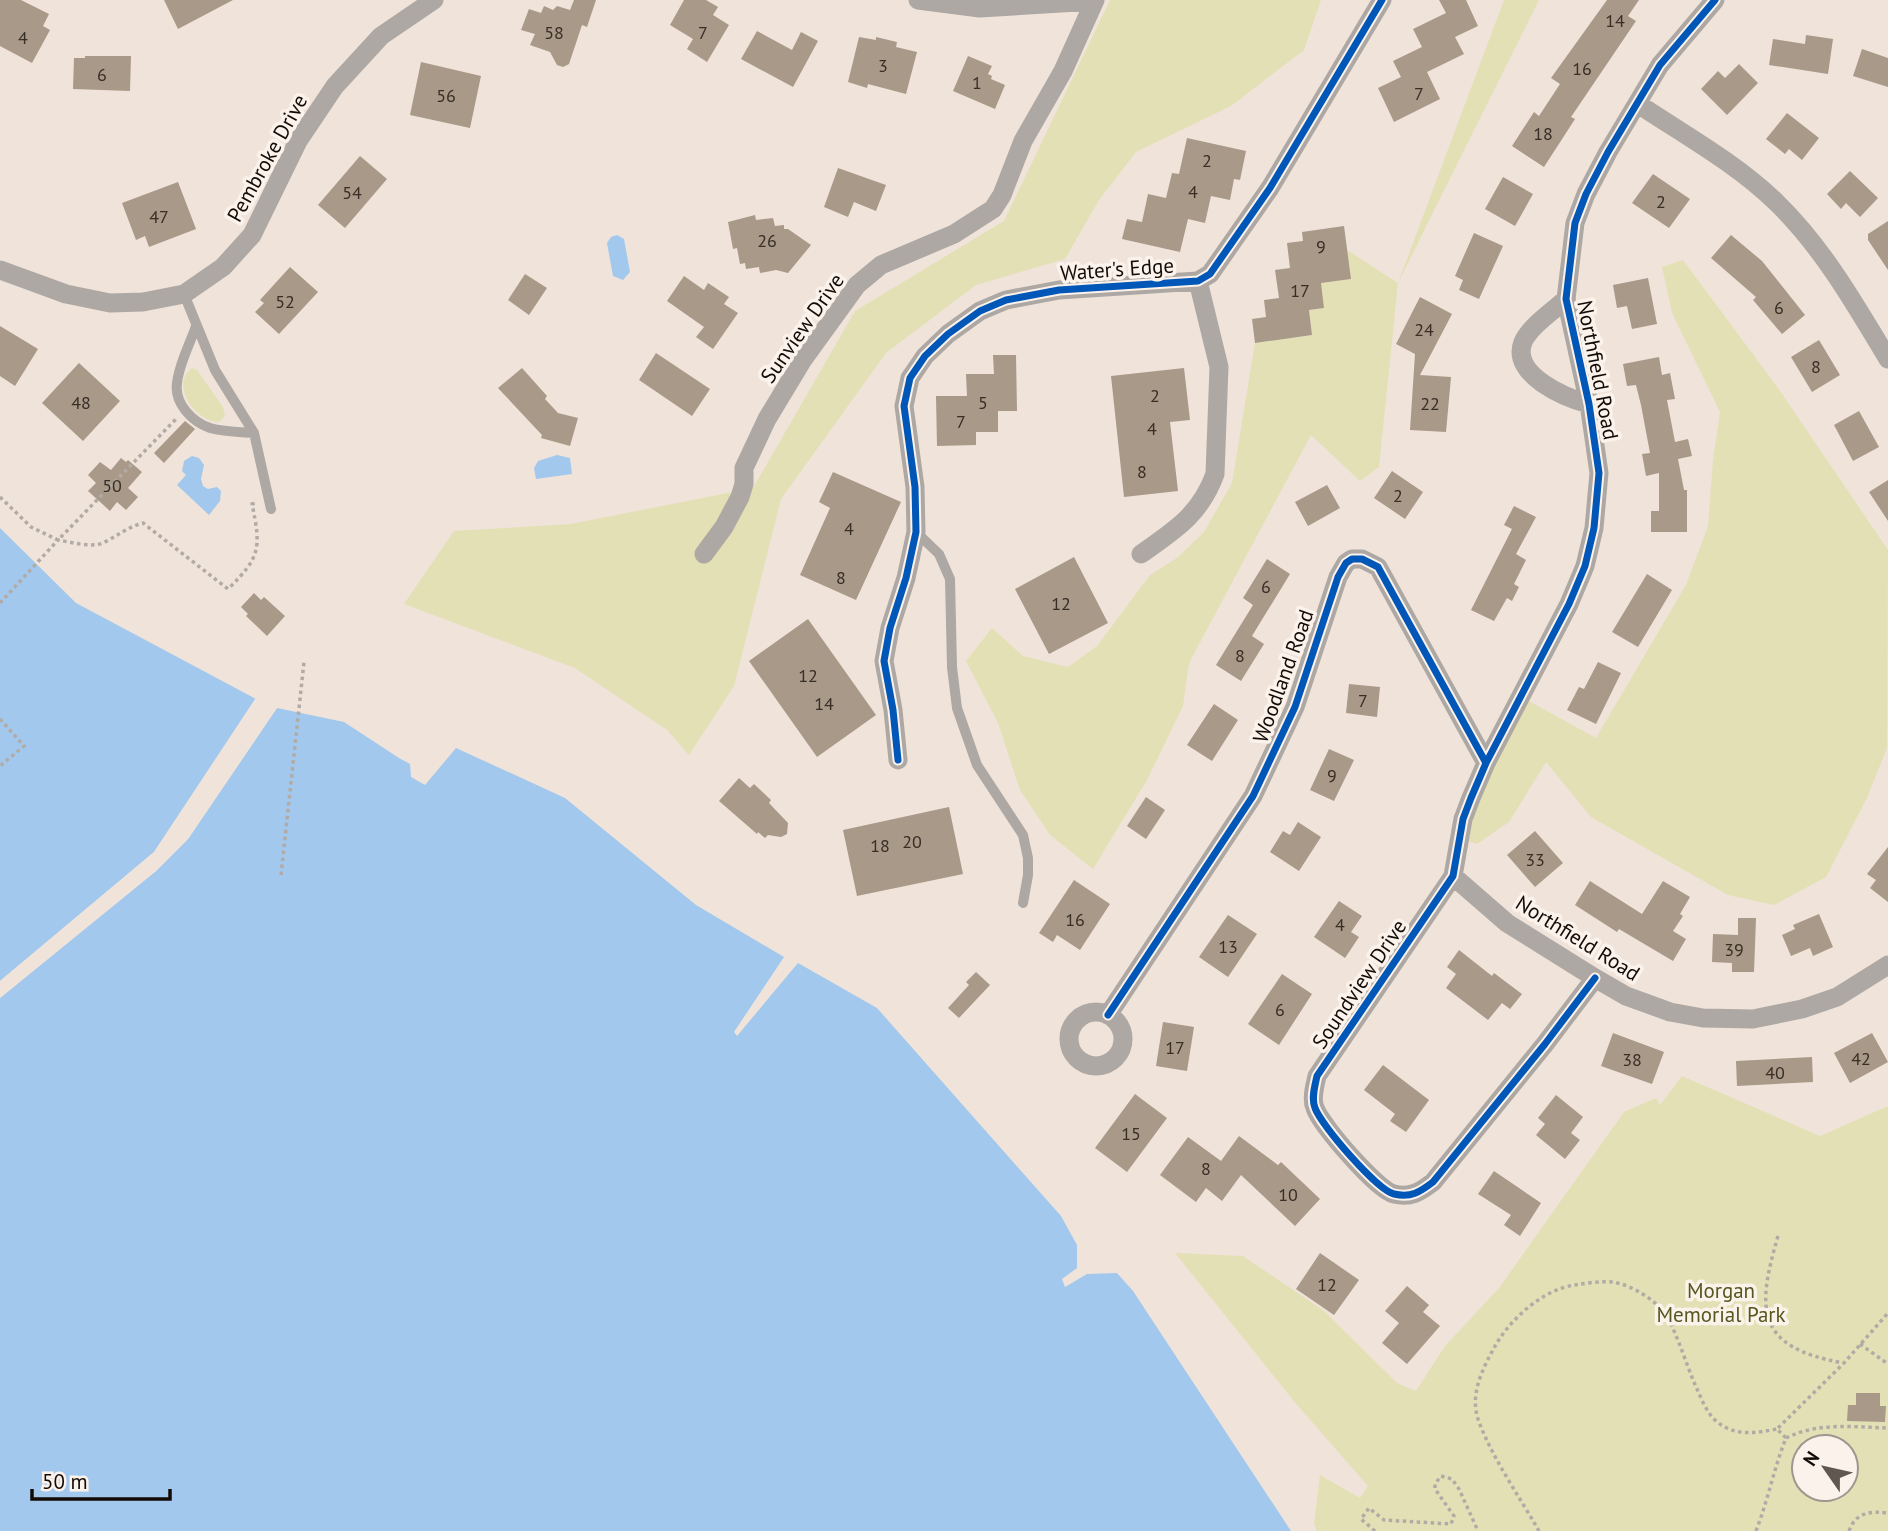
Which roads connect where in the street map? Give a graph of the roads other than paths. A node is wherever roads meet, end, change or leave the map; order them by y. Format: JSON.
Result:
{"nodes":[{"id":1,"x":434,"y":0,"type":"edge"},
{"id":2,"x":918,"y":0,"type":"edge"},
{"id":3,"x":1382,"y":0,"type":"edge"},
{"id":4,"x":1715,"y":0,"type":"edge"},
{"id":5,"x":1095,"y":1,"type":"edge"},
{"id":6,"x":1638,"y":104,"type":"junction"},
{"id":7,"x":0,"y":270,"type":"edge"},
{"id":8,"x":1198,"y":281,"type":"junction"},
{"id":9,"x":184,"y":294,"type":"junction"},
{"id":10,"x":1566,"y":299,"type":"junction"},
{"id":11,"x":196,"y":326,"type":"junction"},
{"id":12,"x":1888,"y":359,"type":"edge"},
{"id":13,"x":1589,"y":404,"type":"junction"},
{"id":14,"x":254,"y":433,"type":"junction"},
{"id":15,"x":270,"y":505,"type":"road end"},
{"id":16,"x":916,"y":532,"type":"junction"},
{"id":17,"x":704,"y":554,"type":"dead end"},
{"id":18,"x":1141,"y":554,"type":"dead end"},
{"id":19,"x":898,"y":760,"type":"dead end"},
{"id":20,"x":1486,"y":764,"type":"junction"},
{"id":21,"x":1453,"y":876,"type":"junction"},
{"id":22,"x":1023,"y":903,"type":"dead end"},
{"id":23,"x":1888,"y":965,"type":"edge"},
{"id":24,"x":1595,"y":978,"type":"junction"},
{"id":25,"x":1108,"y":1015,"type":"dead end"}],
"edges":[{"from":1,"to":9,"type":"street","name":"Pembroke Drive"},
{"from":2,"to":5,"type":"street"},
{"from":3,"to":8,"type":"street","name":"Water's Edge"},
{"from":4,"to":6,"type":"street","name":"Northfield Road"},
{"from":5,"to":17,"type":"street","name":"Sunview Drive"},
{"from":6,"to":10,"type":"street","name":"Northfield Road"},
{"from":6,"to":12,"type":"street"},
{"from":7,"to":9,"type":"street","name":"Pembroke Drive"},
{"from":8,"to":16,"type":"street","name":"Water's Edge"},
{"from":8,"to":18,"type":"street"},
{"from":9,"to":11,"type":"lane"},
{"from":10,"to":13,"type":"street","name":"Northfield Road"},
{"from":10,"to":13,"type":"street"},
{"from":11,"to":14,"type":"lane"},
{"from":11,"to":14,"type":"lane"},
{"from":13,"to":20,"type":"street","name":"Northfield Road"},
{"from":14,"to":15,"type":"lane"},
{"from":16,"to":19,"type":"street","name":"Water's Edge"},
{"from":16,"to":22,"type":"lane"},
{"from":20,"to":21,"type":"street","name":"Soundview Drive"},
{"from":20,"to":25,"type":"street","name":"Woodland Road"},
{"from":21,"to":24,"type":"street","name":"Northfield Road"},
{"from":21,"to":24,"type":"street","name":"Soundview Drive"},
{"from":23,"to":24,"type":"street","name":"Northfield Road"}]}
